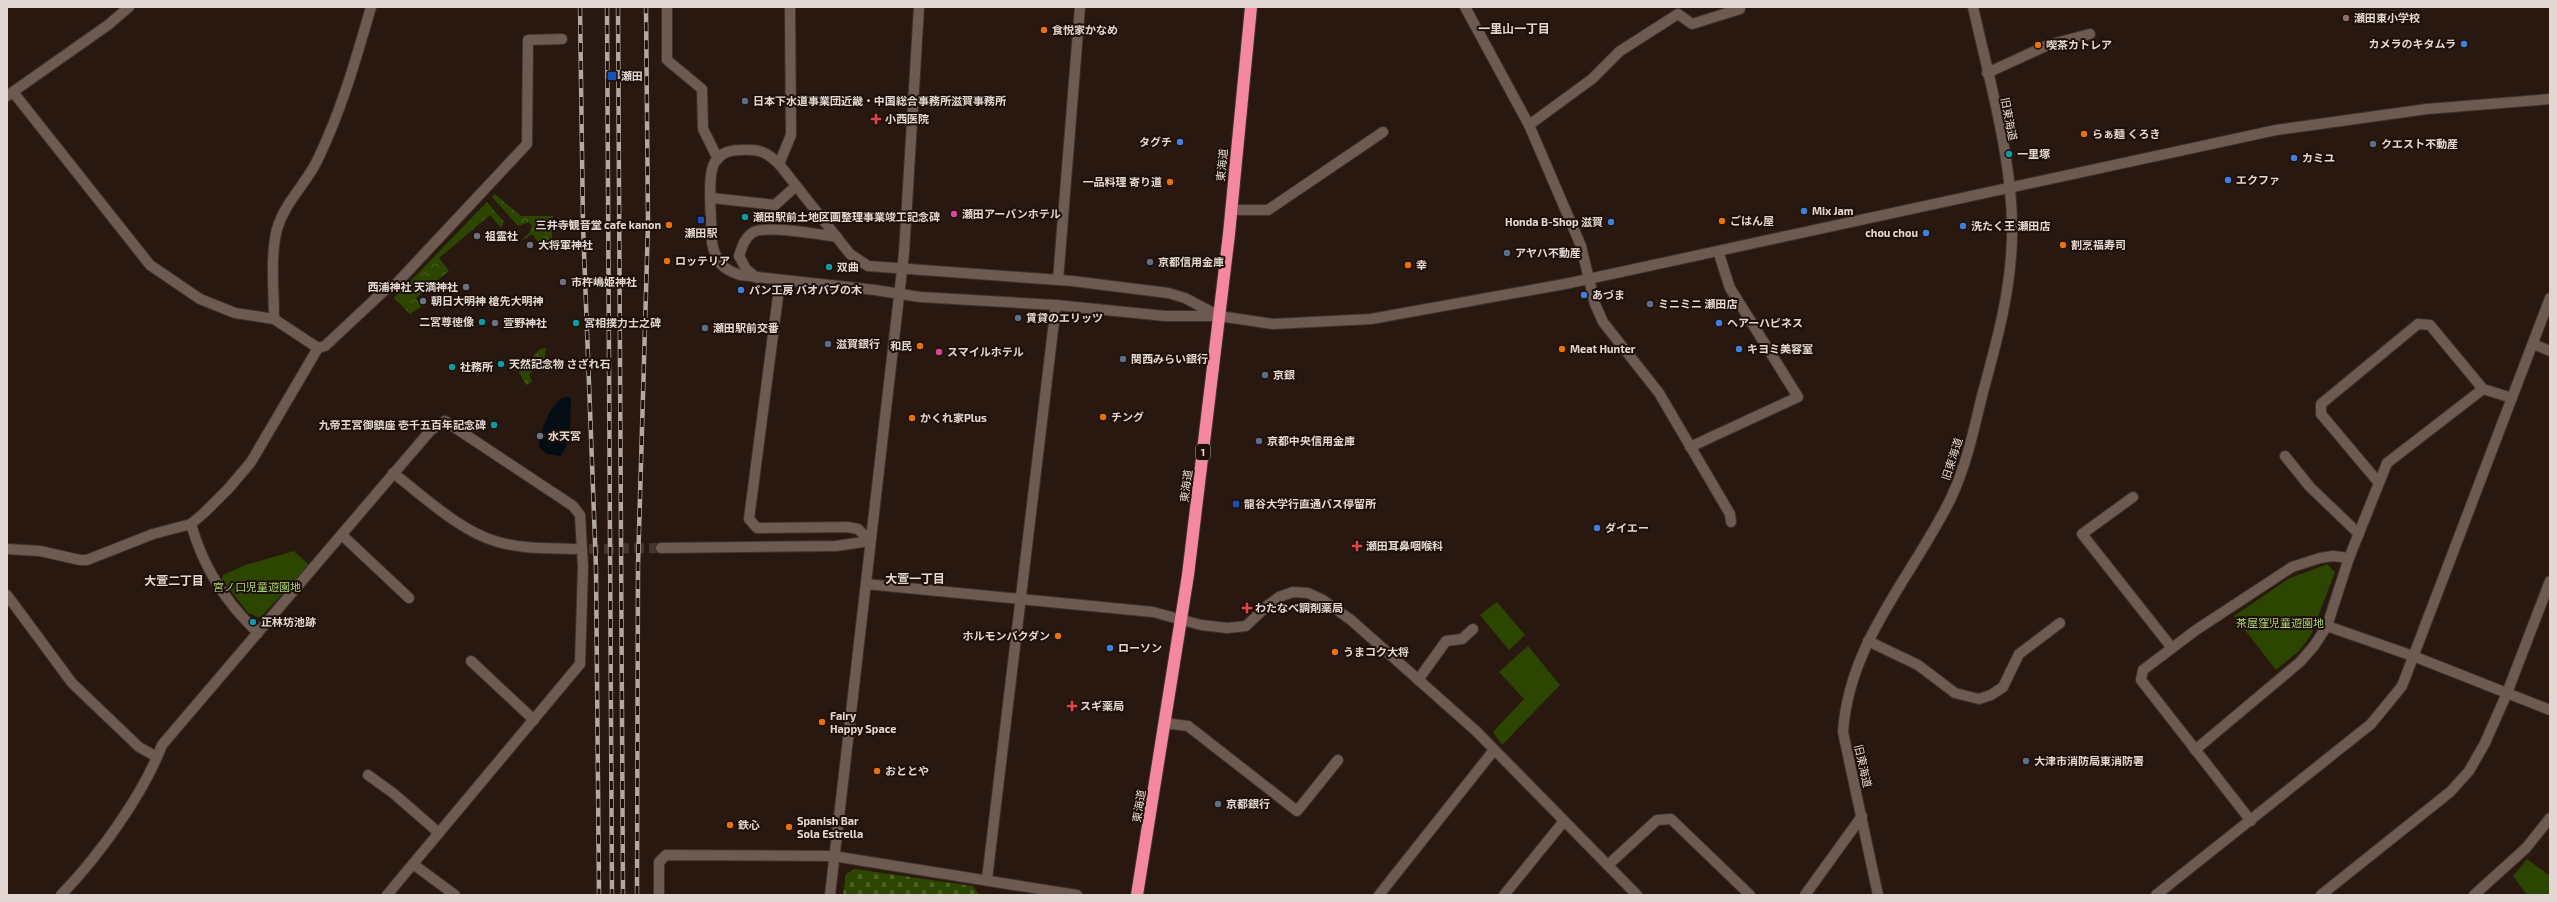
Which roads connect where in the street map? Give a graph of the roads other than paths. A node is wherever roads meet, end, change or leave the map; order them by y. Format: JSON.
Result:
{"nodes":[{"id":1,"x":129,"y":7,"type":"edge"},
{"id":2,"x":371,"y":7,"type":"edge"},
{"id":3,"x":667,"y":7,"type":"edge"},
{"id":4,"x":790,"y":7,"type":"edge"},
{"id":5,"x":919,"y":7,"type":"edge"},
{"id":6,"x":1080,"y":7,"type":"edge"},
{"id":7,"x":1251,"y":7,"type":"edge"},
{"id":8,"x":1465,"y":7,"type":"edge"},
{"id":9,"x":1973,"y":7,"type":"edge"},
{"id":10,"x":1740,"y":9,"type":"dead end"},
{"id":11,"x":2090,"y":34,"type":"dead end"},
{"id":12,"x":562,"y":39,"type":"dead end"},
{"id":13,"x":1987,"y":73,"type":"junction"},
{"id":14,"x":10,"y":94,"type":"edge"},
{"id":15,"x":2550,"y":99,"type":"edge"},
{"id":16,"x":1529,"y":125,"type":"junction"},
{"id":17,"x":1384,"y":132,"type":"dead end"},
{"id":18,"x":718,"y":159,"type":"junction"},
{"id":19,"x":779,"y":164,"type":"junction"},
{"id":20,"x":796,"y":186,"type":"junction"},
{"id":21,"x":2009,"y":187,"type":"junction"},
{"id":22,"x":712,"y":198,"type":"junction"},
{"id":23,"x":1231,"y":210,"type":"junction"},
{"id":24,"x":838,"y":238,"type":"junction"},
{"id":25,"x":1718,"y":250,"type":"junction"},
{"id":26,"x":902,"y":270,"type":"junction"},
{"id":27,"x":757,"y":278,"type":"junction"},
{"id":28,"x":1589,"y":279,"type":"junction"},
{"id":29,"x":1058,"y":280,"type":"junction"},
{"id":30,"x":780,"y":281,"type":"junction"},
{"id":31,"x":900,"y":294,"type":"junction"},
{"id":32,"x":2550,"y":298,"type":"edge"},
{"id":33,"x":1056,"y":305,"type":"junction"},
{"id":34,"x":1219,"y":316,"type":"junction"},
{"id":35,"x":274,"y":319,"type":"junction"},
{"id":36,"x":2533,"y":344,"type":"junction"},
{"id":37,"x":318,"y":348,"type":"junction"},
{"id":38,"x":2550,"y":351,"type":"edge"},
{"id":39,"x":2483,"y":389,"type":"junction"},
{"id":40,"x":2512,"y":398,"type":"junction"},
{"id":41,"x":1690,"y":447,"type":"junction"},
{"id":42,"x":2286,"y":456,"type":"dead end"},
{"id":43,"x":393,"y":473,"type":"junction"},
{"id":44,"x":2378,"y":483,"type":"junction"},
{"id":45,"x":2133,"y":497,"type":"dead end"},
{"id":46,"x":1730,"y":522,"type":"dead end"},
{"id":47,"x":190,"y":524,"type":"junction"},
{"id":48,"x":2358,"y":534,"type":"junction"},
{"id":49,"x":342,"y":535,"type":"junction"},
{"id":50,"x":870,"y":541,"type":"junction"},
{"id":51,"x":661,"y":548,"type":"tunnel mouth"},
{"id":52,"x":7,"y":549,"type":"edge"},
{"id":53,"x":574,"y":549,"type":"tunnel mouth"},
{"id":54,"x":2349,"y":558,"type":"junction"},
{"id":55,"x":2550,"y":581,"type":"edge"},
{"id":56,"x":866,"y":584,"type":"junction"},
{"id":57,"x":7,"y":595,"type":"edge"},
{"id":58,"x":409,"y":598,"type":"dead end"},
{"id":59,"x":1020,"y":600,"type":"junction"},
{"id":60,"x":1180,"y":620,"type":"junction"},
{"id":61,"x":2060,"y":623,"type":"dead end"},
{"id":62,"x":2327,"y":626,"type":"junction"},
{"id":63,"x":1474,"y":629,"type":"dead end"},
{"id":64,"x":258,"y":633,"type":"junction"},
{"id":65,"x":1868,"y":642,"type":"junction"},
{"id":66,"x":2172,"y":648,"type":"junction"},
{"id":67,"x":2413,"y":656,"type":"junction"},
{"id":68,"x":471,"y":661,"type":"dead end"},
{"id":69,"x":1418,"y":680,"type":"junction"},
{"id":70,"x":2507,"y":693,"type":"junction"},
{"id":71,"x":2550,"y":710,"type":"edge"},
{"id":72,"x":534,"y":720,"type":"junction"},
{"id":73,"x":1164,"y":723,"type":"junction"},
{"id":74,"x":1494,"y":750,"type":"junction"},
{"id":75,"x":2195,"y":750,"type":"junction"},
{"id":76,"x":157,"y":757,"type":"junction"},
{"id":77,"x":1338,"y":760,"type":"dead end"},
{"id":78,"x":368,"y":775,"type":"dead end"},
{"id":79,"x":1862,"y":816,"type":"junction"},
{"id":80,"x":2550,"y":818,"type":"edge"},
{"id":81,"x":1564,"y":821,"type":"junction"},
{"id":82,"x":2251,"y":821,"type":"junction"},
{"id":83,"x":439,"y":833,"type":"junction"},
{"id":84,"x":833,"y":856,"type":"junction"},
{"id":85,"x":413,"y":864,"type":"junction"},
{"id":86,"x":1608,"y":865,"type":"junction"},
{"id":87,"x":987,"y":879,"type":"junction"},
{"id":88,"x":61,"y":895,"type":"edge"},
{"id":89,"x":387,"y":895,"type":"edge"},
{"id":90,"x":455,"y":895,"type":"edge"},
{"id":91,"x":658,"y":895,"type":"edge"},
{"id":92,"x":830,"y":895,"type":"edge"},
{"id":93,"x":1077,"y":895,"type":"edge"},
{"id":94,"x":1137,"y":895,"type":"edge"},
{"id":95,"x":1379,"y":895,"type":"edge"},
{"id":96,"x":1504,"y":895,"type":"edge"},
{"id":97,"x":1637,"y":895,"type":"edge"},
{"id":98,"x":1750,"y":895,"type":"edge"},
{"id":99,"x":1805,"y":895,"type":"edge"},
{"id":100,"x":1878,"y":895,"type":"edge"},
{"id":101,"x":2156,"y":895,"type":"edge"},
{"id":102,"x":2321,"y":895,"type":"edge"},
{"id":103,"x":2474,"y":895,"type":"edge"}],
"edges":[{"from":1,"to":14,"type":"street"},
{"from":2,"to":35,"type":"street"},
{"from":3,"to":18,"type":"street"},
{"from":4,"to":19,"type":"street"},
{"from":5,"to":26,"type":"street"},
{"from":6,"to":29,"type":"street"},
{"from":7,"to":23,"type":"highway","name":"東海道","number":"1"},
{"from":8,"to":16,"type":"street"},
{"from":9,"to":13,"type":"street","name":"旧東海道"},
{"from":10,"to":16,"type":"street"},
{"from":11,"to":13,"type":"street"},
{"from":12,"to":37,"type":"street"},
{"from":13,"to":21,"type":"street","name":"旧東海道"},
{"from":14,"to":35,"type":"street"},
{"from":15,"to":21,"type":"street"},
{"from":16,"to":28,"type":"street"},
{"from":17,"to":23,"type":"street"},
{"from":18,"to":19,"type":"street"},
{"from":18,"to":22,"type":"street"},
{"from":19,"to":20,"type":"street"},
{"from":20,"to":22,"type":"street"},
{"from":20,"to":24,"type":"street"},
{"from":21,"to":25,"type":"street"},
{"from":21,"to":65,"type":"street","name":"旧東海道"},
{"from":22,"to":27,"type":"street"},
{"from":23,"to":34,"type":"highway","name":"東海道","number":"1"},
{"from":24,"to":26,"type":"street"},
{"from":24,"to":27,"type":"street"},
{"from":25,"to":28,"type":"street"},
{"from":25,"to":41,"type":"street"},
{"from":26,"to":29,"type":"street"},
{"from":26,"to":31,"type":"street"},
{"from":27,"to":30,"type":"street"},
{"from":28,"to":34,"type":"street"},
{"from":28,"to":41,"type":"street"},
{"from":29,"to":34,"type":"street"},
{"from":30,"to":31,"type":"street"},
{"from":30,"to":50,"type":"street"},
{"from":31,"to":33,"type":"street"},
{"from":31,"to":50,"type":"street"},
{"from":32,"to":36,"type":"street"},
{"from":33,"to":34,"type":"street"},
{"from":33,"to":59,"type":"street"},
{"from":34,"to":60,"type":"highway","name":"東海道","number":"1"},
{"from":35,"to":37,"type":"street"},
{"from":36,"to":38,"type":"street"},
{"from":36,"to":40,"type":"street"},
{"from":37,"to":47,"type":"street"},
{"from":39,"to":40,"type":"street"},
{"from":39,"to":44,"type":"street"},
{"from":39,"to":44,"type":"street"},
{"from":40,"to":67,"type":"street"},
{"from":41,"to":46,"type":"street"},
{"from":42,"to":48,"type":"street"},
{"from":43,"to":49,"type":"street"},
{"from":43,"to":53,"type":"street"},
{"from":43,"to":72,"type":"street"},
{"from":44,"to":48,"type":"street"},
{"from":45,"to":66,"type":"street"},
{"from":47,"to":52,"type":"street"},
{"from":47,"to":64,"type":"street"},
{"from":48,"to":54,"type":"street"},
{"from":49,"to":58,"type":"street"},
{"from":49,"to":64,"type":"street"},
{"from":50,"to":51,"type":"street"},
{"from":50,"to":56,"type":"street"},
{"from":54,"to":62,"type":"street"},
{"from":54,"to":66,"type":"street"},
{"from":55,"to":70,"type":"street"},
{"from":56,"to":59,"type":"street"},
{"from":56,"to":84,"type":"street"},
{"from":57,"to":76,"type":"street"},
{"from":59,"to":60,"type":"street"},
{"from":59,"to":87,"type":"street"},
{"from":60,"to":69,"type":"street"},
{"from":60,"to":73,"type":"highway","name":"東海道","number":"1"},
{"from":61,"to":65,"type":"street"},
{"from":62,"to":67,"type":"street"},
{"from":62,"to":75,"type":"street"},
{"from":63,"to":69,"type":"street"},
{"from":64,"to":76,"type":"street"},
{"from":65,"to":79,"type":"street","name":"旧東海道"},
{"from":66,"to":75,"type":"street"},
{"from":67,"to":70,"type":"street"},
{"from":67,"to":82,"type":"street"},
{"from":68,"to":72,"type":"street"},
{"from":69,"to":74,"type":"street"},
{"from":70,"to":71,"type":"street"},
{"from":70,"to":102,"type":"street"},
{"from":72,"to":83,"type":"street"},
{"from":73,"to":77,"type":"street"},
{"from":73,"to":94,"type":"highway","name":"東海道","number":"1"},
{"from":74,"to":81,"type":"street"},
{"from":74,"to":95,"type":"street"},
{"from":75,"to":82,"type":"street"},
{"from":76,"to":88,"type":"street"},
{"from":78,"to":83,"type":"street"},
{"from":79,"to":99,"type":"street"},
{"from":79,"to":100,"type":"street","name":"旧東海道"},
{"from":80,"to":103,"type":"street"},
{"from":81,"to":86,"type":"street"},
{"from":81,"to":96,"type":"street"},
{"from":82,"to":101,"type":"street"},
{"from":83,"to":85,"type":"street"},
{"from":84,"to":87,"type":"street"},
{"from":84,"to":91,"type":"street"},
{"from":84,"to":92,"type":"street"},
{"from":85,"to":89,"type":"street"},
{"from":85,"to":90,"type":"street"},
{"from":86,"to":97,"type":"street"},
{"from":86,"to":98,"type":"street"},
{"from":87,"to":93,"type":"street"}]}
